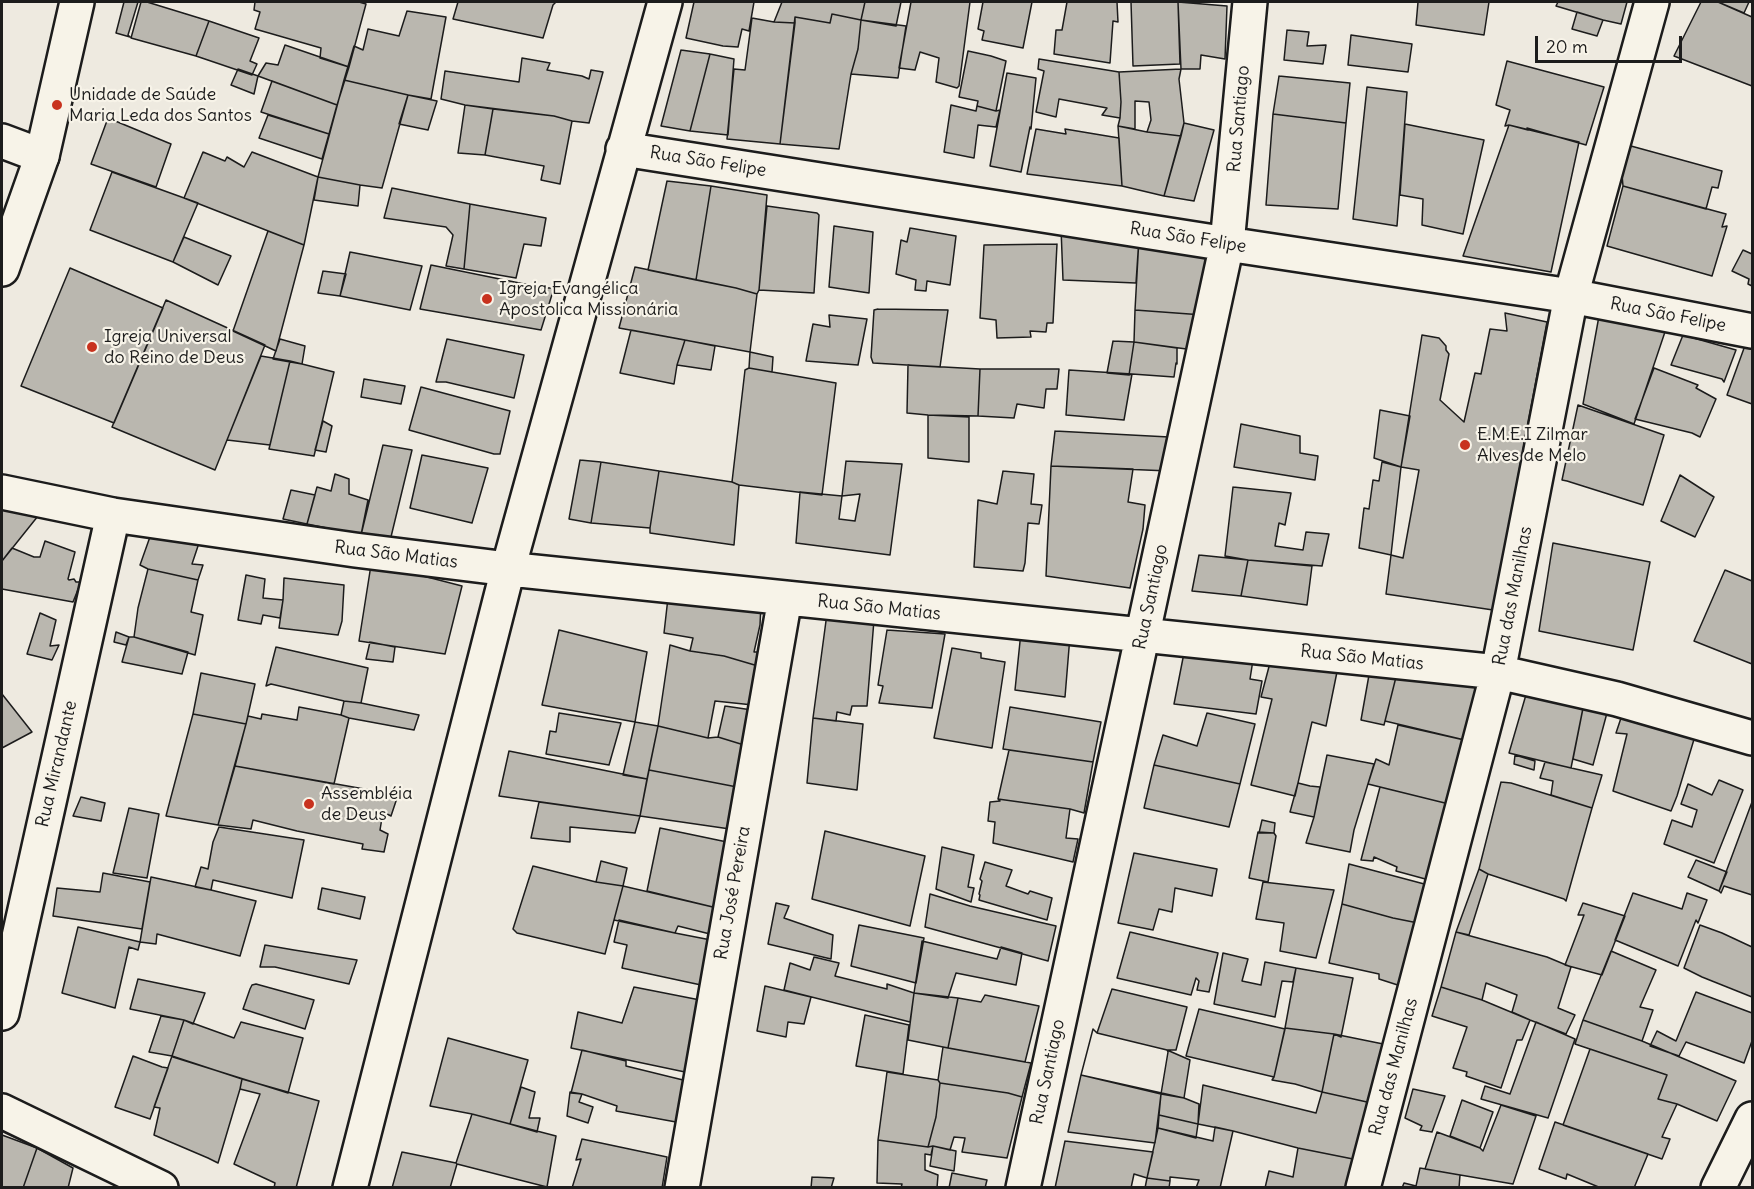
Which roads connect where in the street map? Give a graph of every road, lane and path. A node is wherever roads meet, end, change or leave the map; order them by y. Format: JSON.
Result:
{"nodes":[{"id":1,"x":77,"y":2,"type":"edge"},
{"id":2,"x":665,"y":2,"type":"edge"},
{"id":3,"x":1250,"y":2,"type":"edge"},
{"id":4,"x":1652,"y":2,"type":"edge"},
{"id":5,"x":2,"y":141,"type":"edge"},
{"id":6,"x":623,"y":149,"type":"junction"},
{"id":7,"x":38,"y":166,"type":"junction"},
{"id":8,"x":1227,"y":244,"type":"junction"},
{"id":9,"x":2,"y":269,"type":"edge"},
{"id":10,"x":1571,"y":296,"type":"junction"},
{"id":11,"x":1752,"y":331,"type":"edge"},
{"id":12,"x":2,"y":492,"type":"edge"},
{"id":13,"x":113,"y":515,"type":"junction"},
{"id":14,"x":508,"y":569,"type":"junction"},
{"id":15,"x":785,"y":598,"type":"junction"},
{"id":16,"x":1142,"y":636,"type":"junction"},
{"id":17,"x":1498,"y":672,"type":"junction"},
{"id":18,"x":1752,"y":738,"type":"edge"},
{"id":19,"x":2,"y":1013,"type":"edge"},
{"id":20,"x":2,"y":1111,"type":"edge"},
{"id":21,"x":1752,"y":1119,"type":"edge"},
{"id":22,"x":161,"y":1188,"type":"edge"},
{"id":23,"x":350,"y":1188,"type":"edge"},
{"id":24,"x":682,"y":1188,"type":"edge"},
{"id":25,"x":1023,"y":1188,"type":"edge"},
{"id":26,"x":1363,"y":1188,"type":"edge"},
{"id":27,"x":1718,"y":1188,"type":"edge"}],
"edges":[{"from":1,"to":7,"type":"street"},
{"from":2,"to":6,"type":"street"},
{"from":3,"to":8,"type":"street","name":"Rua Santiago"},
{"from":4,"to":10,"type":"street","name":"Rua das Manilhas"},
{"from":5,"to":7,"type":"street"},
{"from":6,"to":8,"type":"street","name":"Rua São Felipe"},
{"from":6,"to":14,"type":"street"},
{"from":7,"to":9,"type":"street"},
{"from":8,"to":10,"type":"street","name":"Rua São Felipe"},
{"from":8,"to":16,"type":"street","name":"Rua Santiago"},
{"from":10,"to":11,"type":"street","name":"Rua São Felipe"},
{"from":10,"to":17,"type":"street","name":"Rua das Manilhas"},
{"from":12,"to":13,"type":"street","name":"Rua São Matias"},
{"from":13,"to":14,"type":"street","name":"Rua São Matias"},
{"from":13,"to":19,"type":"street","name":"Rua Mirandante"},
{"from":14,"to":15,"type":"street","name":"Rua São Matias"},
{"from":14,"to":23,"type":"street"},
{"from":15,"to":16,"type":"street","name":"Rua São Matias"},
{"from":15,"to":24,"type":"street","name":"Rua José Pereira"},
{"from":16,"to":17,"type":"street","name":"Rua São Matias"},
{"from":16,"to":25,"type":"street","name":"Rua Santiago"},
{"from":17,"to":18,"type":"street","name":"Rua São Matias"},
{"from":17,"to":26,"type":"street","name":"Rua das Manilhas"},
{"from":20,"to":22,"type":"street"},
{"from":21,"to":27,"type":"street"}]}
